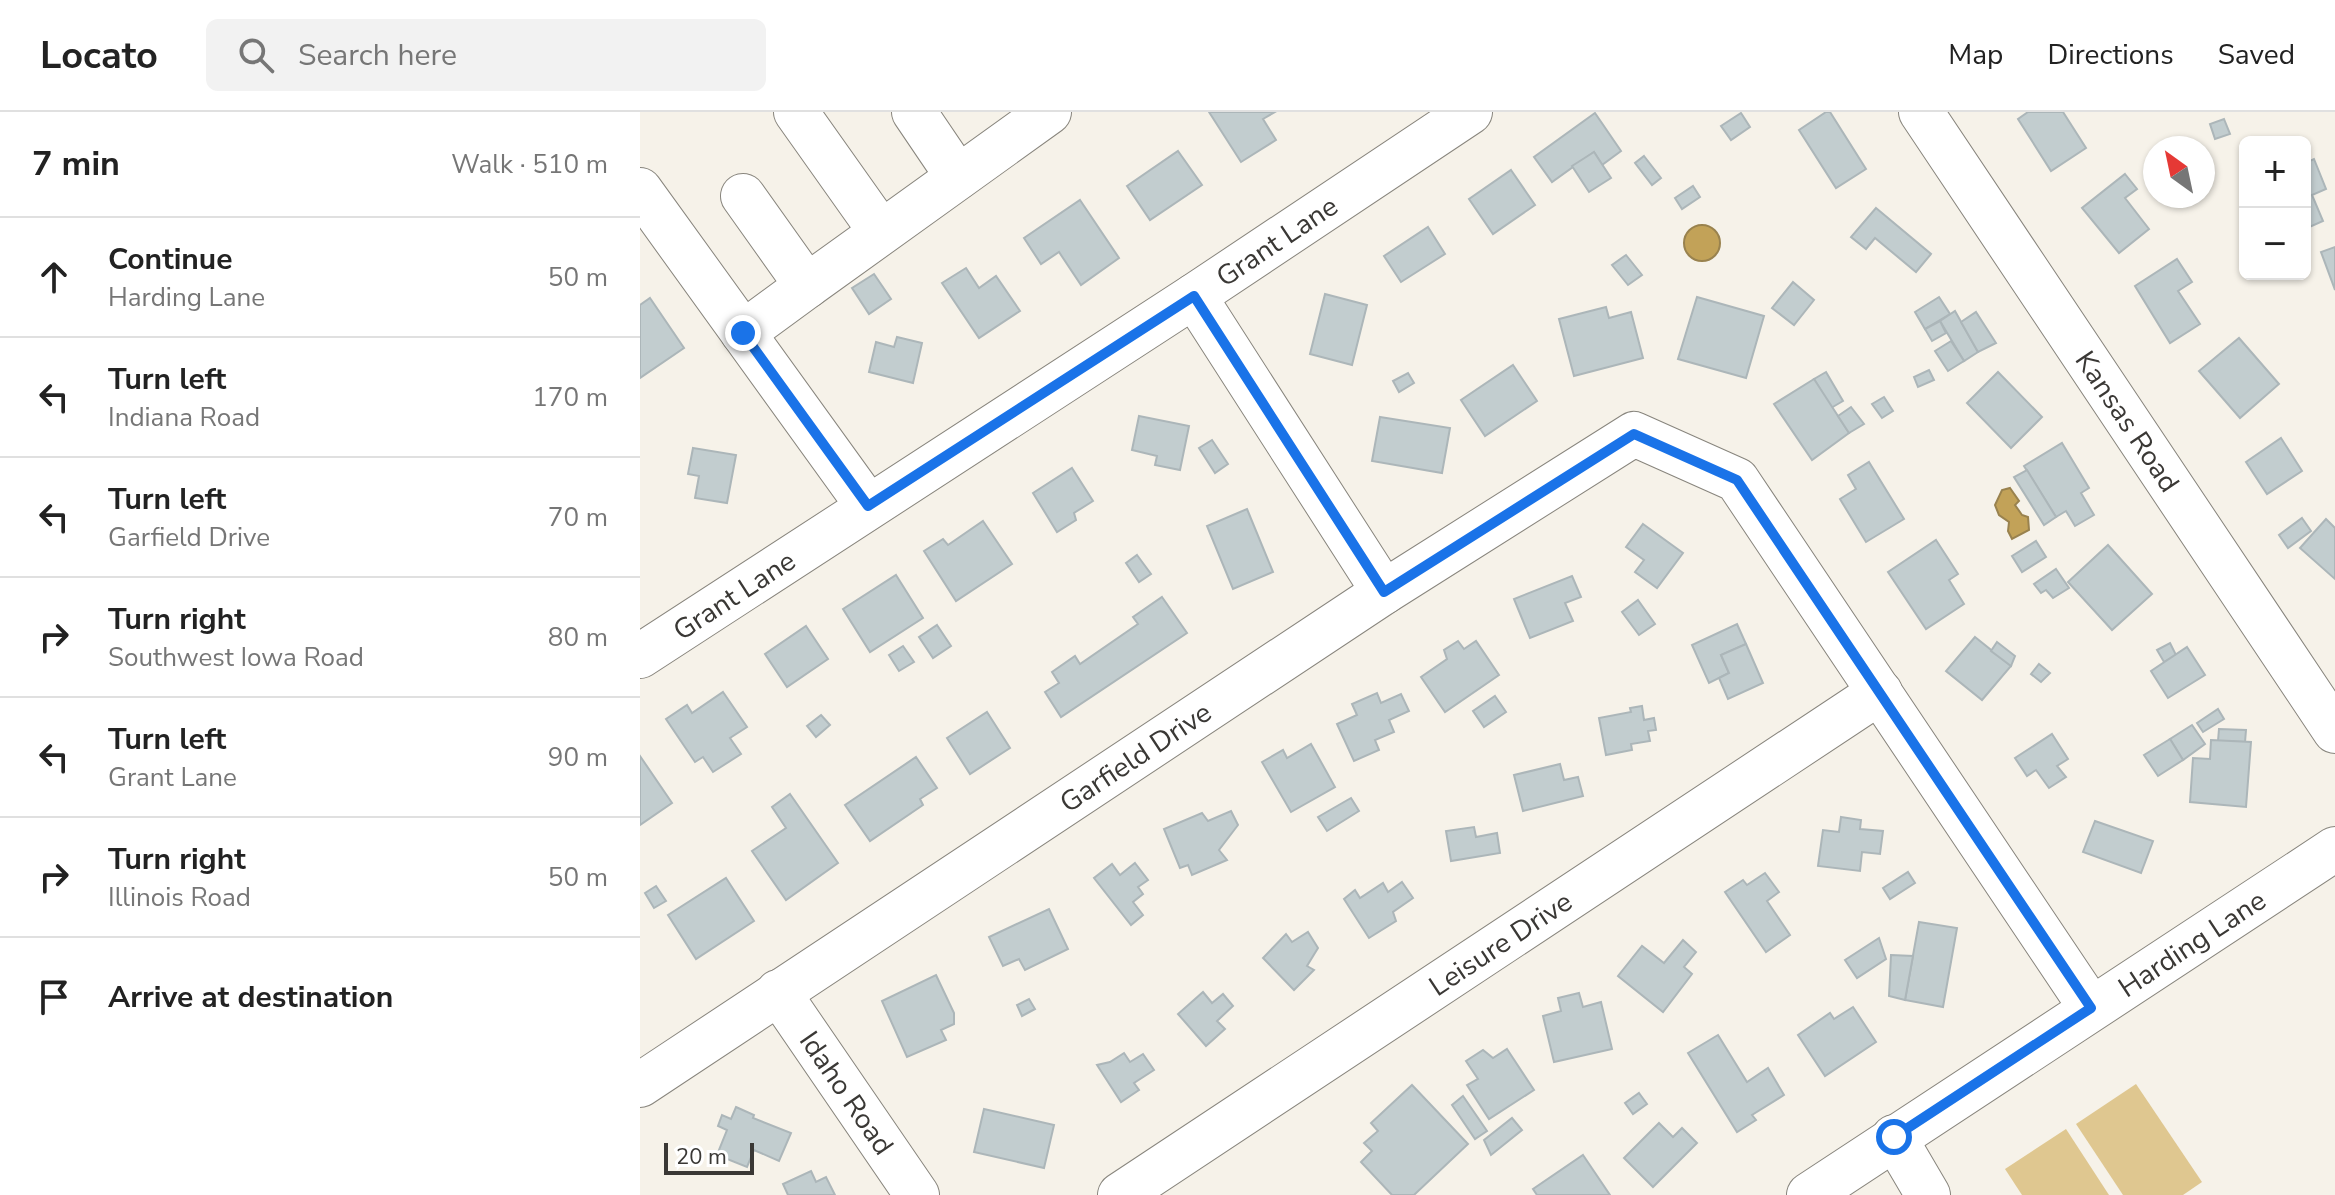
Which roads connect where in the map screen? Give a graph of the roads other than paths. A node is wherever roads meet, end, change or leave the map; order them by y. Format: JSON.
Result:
{"nodes":[{"id":1,"x":796,"y":112,"type":"edge"},
{"id":2,"x":914,"y":112,"type":"edge"},
{"id":3,"x":1049,"y":112,"type":"edge"},
{"id":4,"x":1470,"y":112,"type":"edge"},
{"id":5,"x":1921,"y":112,"type":"edge"},
{"id":6,"x":958,"y":177,"type":"junction"},
{"id":7,"x":743,"y":196,"type":"dead end"},
{"id":8,"x":646,"y":210,"type":"edge"},
{"id":9,"x":881,"y":232,"type":"junction"},
{"id":10,"x":807,"y":286,"type":"junction"},
{"id":11,"x":1194,"y":296,"type":"junction"},
{"id":12,"x":743,"y":333,"type":"junction"},
{"id":13,"x":868,"y":506,"type":"junction"},
{"id":14,"x":1384,"y":592,"type":"junction"},
{"id":15,"x":640,"y":656,"type":"edge"},
{"id":16,"x":1880,"y":692,"type":"junction"},
{"id":17,"x":2335,"y":731,"type":"edge"},
{"id":18,"x":2335,"y":849,"type":"edge"},
{"id":19,"x":778,"y":992,"type":"junction"},
{"id":20,"x":2091,"y":1008,"type":"junction"},
{"id":21,"x":640,"y":1085,"type":"edge"},
{"id":22,"x":1894,"y":1137,"type":"junction"},
{"id":23,"x":917,"y":1195,"type":"edge"},
{"id":24,"x":1120,"y":1195,"type":"edge"},
{"id":25,"x":1809,"y":1195,"type":"edge"},
{"id":26,"x":1928,"y":1195,"type":"edge"}],
"edges":[{"from":1,"to":9,"type":"street"},
{"from":2,"to":6,"type":"street"},
{"from":3,"to":6,"type":"street"},
{"from":4,"to":11,"type":"street","name":"Grant Lane"},
{"from":5,"to":17,"type":"street","name":"Kansas Road"},
{"from":6,"to":9,"type":"street"},
{"from":7,"to":10,"type":"street"},
{"from":8,"to":12,"type":"street"},
{"from":9,"to":10,"type":"street"},
{"from":10,"to":12,"type":"street"},
{"from":11,"to":13,"type":"street","name":"Grant Lane"},
{"from":11,"to":14,"type":"street"},
{"from":12,"to":13,"type":"street"},
{"from":13,"to":15,"type":"street","name":"Grant Lane"},
{"from":14,"to":16,"type":"street","name":"Garfield Drive"},
{"from":14,"to":19,"type":"street","name":"Garfield Drive"},
{"from":16,"to":20,"type":"street"},
{"from":16,"to":24,"type":"street","name":"Leisure Drive"},
{"from":18,"to":20,"type":"street","name":"Harding Lane"},
{"from":19,"to":21,"type":"street","name":"Garfield Drive"},
{"from":19,"to":23,"type":"street","name":"Idaho Road"},
{"from":20,"to":22,"type":"street","name":"Harding Lane"},
{"from":22,"to":25,"type":"street","name":"Harding Lane"},
{"from":22,"to":26,"type":"street"}]}
